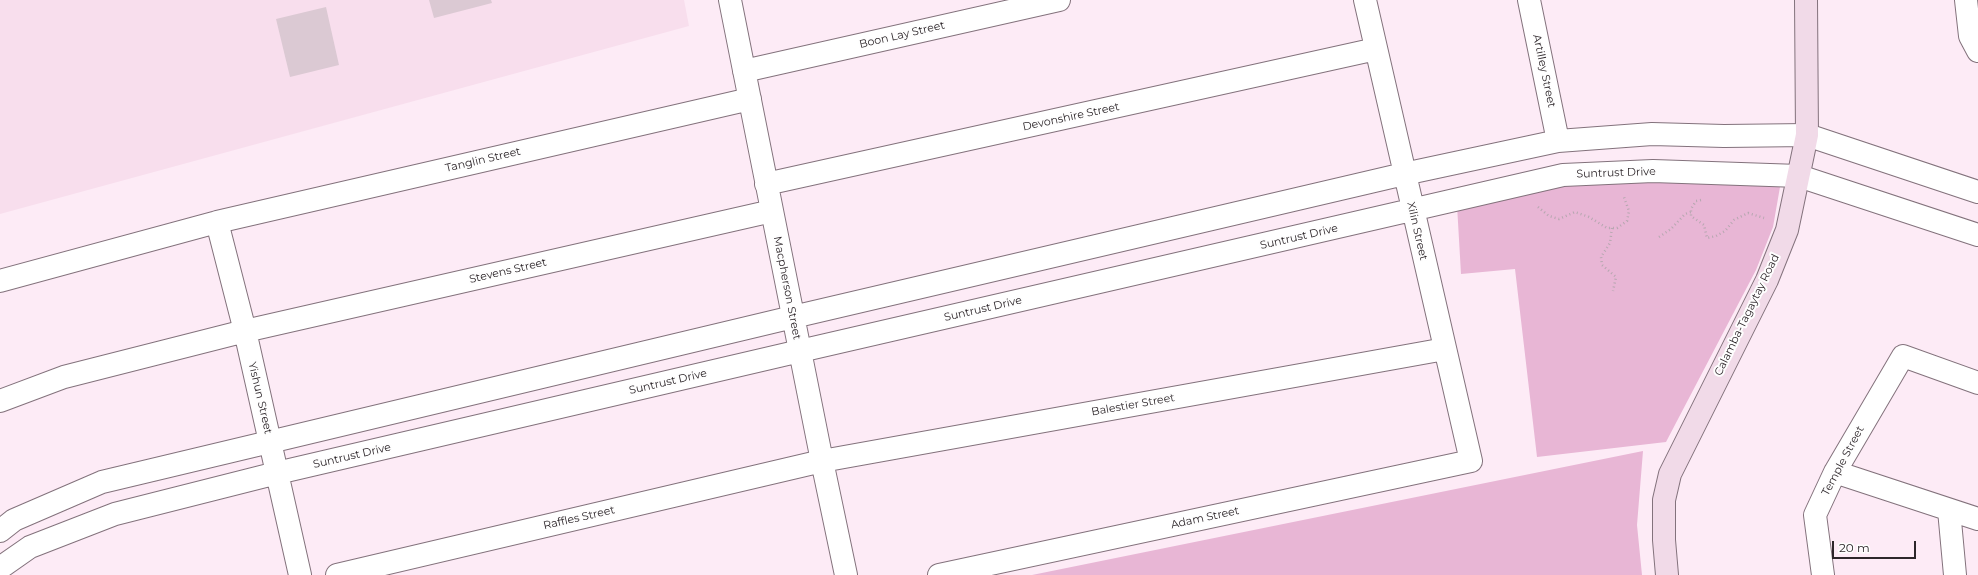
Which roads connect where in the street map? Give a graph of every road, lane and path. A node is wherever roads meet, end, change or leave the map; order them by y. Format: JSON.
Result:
{"nodes":[{"id":1,"x":730,"y":0,"type":"edge"},
{"id":2,"x":1059,"y":0,"type":"edge"},
{"id":3,"x":1365,"y":0,"type":"edge"},
{"id":4,"x":1529,"y":0,"type":"edge"},
{"id":5,"x":1806,"y":0,"type":"edge"},
{"id":6,"x":1966,"y":0,"type":"edge"},
{"id":7,"x":1376,"y":50,"type":"junction"},
{"id":8,"x":1978,"y":51,"type":"edge"},
{"id":9,"x":744,"y":71,"type":"junction"},
{"id":10,"x":750,"y":99,"type":"junction"},
{"id":11,"x":1807,"y":135,"type":"junction"},
{"id":12,"x":1558,"y":141,"type":"junction"},
{"id":13,"x":1713,"y":172,"type":"junction"},
{"id":14,"x":1614,"y":173,"type":"junction"},
{"id":15,"x":1404,"y":174,"type":"junction"},
{"id":16,"x":1799,"y":176,"type":"junction"},
{"id":17,"x":766,"y":184,"type":"junction"},
{"id":18,"x":1528,"y":184,"type":"junction"},
{"id":19,"x":1978,"y":192,"type":"edge"},
{"id":20,"x":772,"y":211,"type":"junction"},
{"id":21,"x":1413,"y":211,"type":"junction"},
{"id":22,"x":1691,"y":212,"type":"junction"},
{"id":23,"x":217,"y":222,"type":"junction"},
{"id":24,"x":1788,"y":226,"type":"junction"},
{"id":25,"x":1612,"y":228,"type":"junction"},
{"id":26,"x":1978,"y":235,"type":"edge"},
{"id":27,"x":1659,"y":237,"type":"dead end"},
{"id":28,"x":0,"y":281,"type":"edge"},
{"id":29,"x":1613,"y":292,"type":"dead end"},
{"id":30,"x":793,"y":317,"type":"junction"},
{"id":31,"x":245,"y":331,"type":"junction"},
{"id":32,"x":1445,"y":348,"type":"junction"},
{"id":33,"x":800,"y":351,"type":"junction"},
{"id":34,"x":1978,"y":383,"type":"edge"},
{"id":35,"x":0,"y":401,"type":"edge"},
{"id":36,"x":270,"y":441,"type":"junction"},
{"id":37,"x":822,"y":461,"type":"junction"},
{"id":38,"x":1471,"y":461,"type":"joint"},
{"id":39,"x":1835,"y":472,"type":"junction"},
{"id":40,"x":277,"y":474,"type":"junction"},
{"id":41,"x":1949,"y":510,"type":"junction"},
{"id":42,"x":1978,"y":519,"type":"edge"},
{"id":43,"x":0,"y":531,"type":"edge"},
{"id":44,"x":0,"y":568,"type":"edge"},
{"id":45,"x":300,"y":575,"type":"edge"},
{"id":46,"x":337,"y":575,"type":"edge"},
{"id":47,"x":846,"y":575,"type":"edge"},
{"id":48,"x":939,"y":575,"type":"edge"},
{"id":49,"x":1667,"y":575,"type":"edge"},
{"id":50,"x":1823,"y":575,"type":"edge"},
{"id":51,"x":1955,"y":575,"type":"edge"}],
"edges":[{"from":1,"to":9,"type":"street","name":"Macpherson Street"},
{"from":2,"to":9,"type":"street","name":"Boon Lay Street"},
{"from":3,"to":7,"type":"street","name":"Xilin Street"},
{"from":4,"to":12,"type":"street","name":"Artilley Street"},
{"from":5,"to":11,"type":"main road","name":"Calamba-Tagaytay Road"},
{"from":6,"to":8,"type":"street"},
{"from":7,"to":15,"type":"street","name":"Xilin Street"},
{"from":7,"to":17,"type":"street","name":"Devonshire Street"},
{"from":9,"to":10,"type":"street","name":"Macpherson Street"},
{"from":10,"to":17,"type":"street","name":"Macpherson Street"},
{"from":10,"to":23,"type":"street","name":"Tanglin Street"},
{"from":11,"to":12,"type":"street"},
{"from":11,"to":16,"type":"main road","name":"Calamba-Tagaytay Road"},
{"from":11,"to":19,"type":"street"},
{"from":12,"to":15,"type":"street"},
{"from":13,"to":14,"type":"street","name":"Suntrust Drive"},
{"from":13,"to":16,"type":"street","name":"Suntrust Drive"},
{"from":13,"to":22,"type":"path"},
{"from":14,"to":18,"type":"street","name":"Suntrust Drive"},
{"from":14,"to":25,"type":"path"},
{"from":15,"to":21,"type":"street","name":"Xilin Street"},
{"from":15,"to":30,"type":"street"},
{"from":16,"to":24,"type":"main road","name":"Calamba-Tagaytay Road"},
{"from":16,"to":26,"type":"street","name":"Suntrust Drive"},
{"from":17,"to":20,"type":"street","name":"Macpherson Street"},
{"from":18,"to":21,"type":"street","name":"Suntrust Drive"},
{"from":18,"to":25,"type":"path"},
{"from":20,"to":30,"type":"street","name":"Macpherson Street"},
{"from":20,"to":31,"type":"street","name":"Stevens Street"},
{"from":21,"to":32,"type":"street","name":"Xilin Street"},
{"from":21,"to":33,"type":"street","name":"Suntrust Drive"},
{"from":22,"to":24,"type":"path"},
{"from":22,"to":27,"type":"path"},
{"from":23,"to":28,"type":"street","name":"Tanglin Street"},
{"from":23,"to":31,"type":"street","name":"Yishun Street"},
{"from":24,"to":49,"type":"main road","name":"Calamba-Tagaytay Road"},
{"from":25,"to":29,"type":"path"},
{"from":30,"to":33,"type":"street","name":"Macpherson Street"},
{"from":30,"to":36,"type":"street"},
{"from":31,"to":35,"type":"street","name":"Stevens Street"},
{"from":31,"to":36,"type":"street","name":"Yishun Street"},
{"from":32,"to":37,"type":"street","name":"Balestier Street"},
{"from":32,"to":38,"type":"street","name":"Xilin Street"},
{"from":33,"to":37,"type":"street","name":"Macpherson Street"},
{"from":33,"to":40,"type":"street","name":"Suntrust Drive"},
{"from":34,"to":39,"type":"street","name":"Temple Street"},
{"from":36,"to":40,"type":"street","name":"Yishun Street"},
{"from":36,"to":43,"type":"street"},
{"from":37,"to":46,"type":"street","name":"Raffles Street"},
{"from":37,"to":47,"type":"street","name":"Macpherson Street"},
{"from":38,"to":48,"type":"street","name":"Adam Street"},
{"from":39,"to":41,"type":"street"},
{"from":39,"to":50,"type":"street","name":"Temple Street"},
{"from":40,"to":44,"type":"street","name":"Suntrust Drive"},
{"from":40,"to":45,"type":"street","name":"Yishun Street"},
{"from":41,"to":42,"type":"street"},
{"from":41,"to":51,"type":"street"}]}
